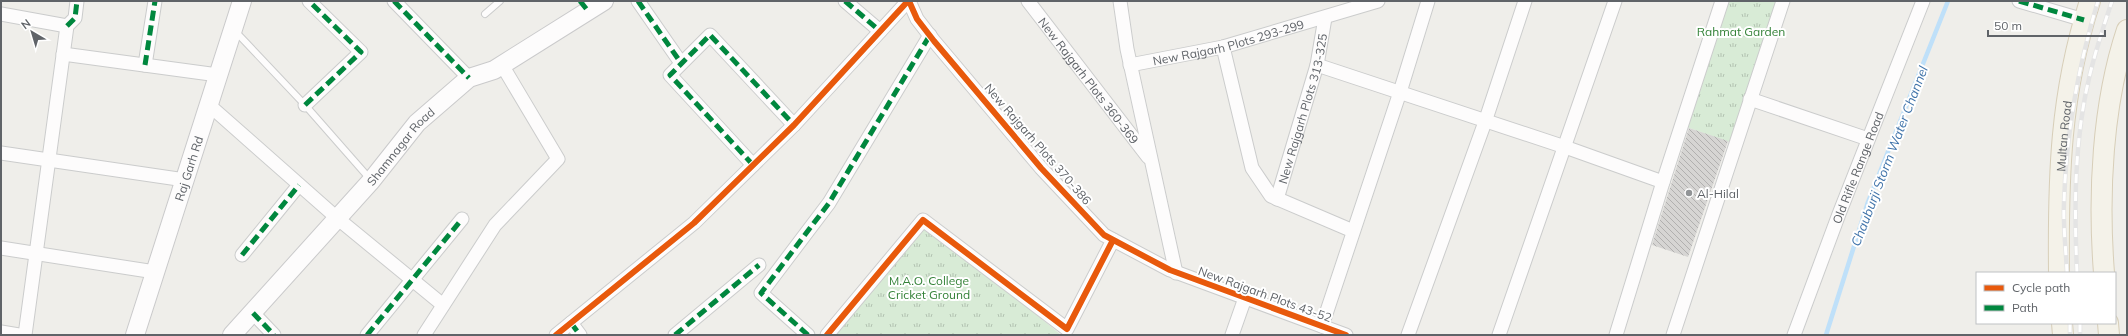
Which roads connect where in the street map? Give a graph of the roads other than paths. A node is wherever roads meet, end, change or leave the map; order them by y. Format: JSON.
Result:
{"nodes":[{"id":1,"x":77,"y":1,"type":"edge"},
{"id":2,"x":156,"y":1,"type":"edge"},
{"id":3,"x":242,"y":1,"type":"edge"},
{"id":4,"x":308,"y":1,"type":"edge"},
{"id":5,"x":394,"y":1,"type":"edge"},
{"id":6,"x":500,"y":1,"type":"edge"},
{"id":7,"x":604,"y":1,"type":"edge"},
{"id":8,"x":638,"y":1,"type":"edge"},
{"id":9,"x":845,"y":1,"type":"edge"},
{"id":10,"x":909,"y":1,"type":"edge"},
{"id":11,"x":1028,"y":1,"type":"edge"},
{"id":12,"x":1120,"y":1,"type":"edge"},
{"id":13,"x":1378,"y":1,"type":"edge"},
{"id":14,"x":1428,"y":1,"type":"edge"},
{"id":15,"x":1525,"y":1,"type":"edge"},
{"id":16,"x":1615,"y":1,"type":"edge"},
{"id":17,"x":1722,"y":1,"type":"edge"},
{"id":18,"x":1783,"y":1,"type":"edge"},
{"id":19,"x":1924,"y":1,"type":"edge"},
{"id":20,"x":2019,"y":1,"type":"edge"},
{"id":21,"x":2090,"y":1,"type":"edge"},
{"id":22,"x":584,"y":6,"type":"edge"},
{"id":23,"x":1,"y":14,"type":"edge"},
{"id":24,"x":485,"y":14,"type":"dead end"},
{"id":25,"x":1326,"y":18,"type":"junction"},
{"id":26,"x":2084,"y":20,"type":"junction"},
{"id":27,"x":67,"y":26,"type":"junction"},
{"id":28,"x":233,"y":30,"type":"junction"},
{"id":29,"x":2127,"y":30,"type":"edge"},
{"id":30,"x":880,"y":31,"type":"junction"},
{"id":31,"x":930,"y":35,"type":"junction"},
{"id":32,"x":1223,"y":47,"type":"junction"},
{"id":33,"x":63,"y":54,"type":"junction"},
{"id":34,"x":681,"y":64,"type":"junction"},
{"id":35,"x":145,"y":65,"type":"junction"},
{"id":36,"x":502,"y":65,"type":"junction"},
{"id":37,"x":1130,"y":65,"type":"junction"},
{"id":38,"x":1317,"y":65,"type":"junction"},
{"id":39,"x":218,"y":75,"type":"junction"},
{"id":40,"x":468,"y":78,"type":"junction"},
{"id":41,"x":1400,"y":92,"type":"junction"},
{"id":42,"x":1750,"y":99,"type":"junction"},
{"id":43,"x":209,"y":104,"type":"junction"},
{"id":44,"x":305,"y":105,"type":"junction"},
{"id":45,"x":1485,"y":122,"type":"junction"},
{"id":46,"x":794,"y":125,"type":"junction"},
{"id":47,"x":1868,"y":139,"type":"junction"},
{"id":48,"x":1565,"y":147,"type":"junction"},
{"id":49,"x":1,"y":154,"type":"edge"},
{"id":50,"x":49,"y":160,"type":"junction"},
{"id":51,"x":1151,"y":160,"type":"junction"},
{"id":52,"x":753,"y":165,"type":"junction"},
{"id":53,"x":185,"y":180,"type":"junction"},
{"id":54,"x":371,"y":181,"type":"junction"},
{"id":55,"x":1662,"y":182,"type":"junction"},
{"id":56,"x":299,"y":185,"type":"junction"},
{"id":57,"x":1277,"y":198,"type":"junction"},
{"id":58,"x":337,"y":218,"type":"junction"},
{"id":59,"x":462,"y":219,"type":"dead end"},
{"id":60,"x":1353,"y":230,"type":"junction"},
{"id":61,"x":1113,"y":240,"type":"junction"},
{"id":62,"x":1,"y":248,"type":"edge"},
{"id":63,"x":36,"y":253,"type":"junction"},
{"id":64,"x":242,"y":255,"type":"dead end"},
{"id":65,"x":759,"y":265,"type":"dead end"},
{"id":66,"x":155,"y":272,"type":"junction"},
{"id":67,"x":2059,"y":272,"type":"edge"},
{"id":68,"x":2104,"y":272,"type":"edge"},
{"id":69,"x":1176,"y":273,"type":"junction"},
{"id":70,"x":412,"y":280,"type":"junction"},
{"id":71,"x":1245,"y":298,"type":"junction"},
{"id":72,"x":443,"y":305,"type":"junction"},
{"id":73,"x":253,"y":313,"type":"junction"},
{"id":74,"x":570,"y":323,"type":"junction"},
{"id":75,"x":2062,"y":324,"type":"edge"},
{"id":76,"x":2108,"y":324,"type":"edge"},
{"id":77,"x":1322,"y":326,"type":"junction"},
{"id":78,"x":1,"y":332,"type":"edge"},
{"id":79,"x":19,"y":335,"type":"edge"},
{"id":80,"x":25,"y":335,"type":"edge"},
{"id":81,"x":135,"y":335,"type":"edge"},
{"id":82,"x":232,"y":335,"type":"edge"},
{"id":83,"x":274,"y":335,"type":"edge"},
{"id":84,"x":367,"y":335,"type":"edge"},
{"id":85,"x":424,"y":335,"type":"edge"},
{"id":86,"x":556,"y":335,"type":"edge"},
{"id":87,"x":580,"y":335,"type":"edge"},
{"id":88,"x":675,"y":335,"type":"edge"},
{"id":89,"x":808,"y":335,"type":"edge"},
{"id":90,"x":827,"y":335,"type":"edge"},
{"id":91,"x":1232,"y":335,"type":"edge"},
{"id":92,"x":1346,"y":335,"type":"edge"},
{"id":93,"x":1408,"y":335,"type":"edge"},
{"id":94,"x":1499,"y":335,"type":"edge"},
{"id":95,"x":1616,"y":335,"type":"edge"},
{"id":96,"x":1673,"y":335,"type":"edge"},
{"id":97,"x":1794,"y":335,"type":"edge"},
{"id":98,"x":2063,"y":335,"type":"edge"},
{"id":99,"x":2109,"y":335,"type":"edge"}],
"edges":[{"from":1,"to":27,"type":"street"},
{"from":2,"to":35,"type":"street"},
{"from":3,"to":28,"type":"main road","name":"Raj Garh Rd"},
{"from":4,"to":44,"type":"street"},
{"from":5,"to":40,"type":"street"},
{"from":6,"to":24,"type":"lane"},
{"from":7,"to":22,"type":"main road","name":"Shamnagar Road"},
{"from":8,"to":34,"type":"street"},
{"from":9,"to":30,"type":"street"},
{"from":10,"to":30,"type":"street"},
{"from":10,"to":31,"type":"street","name":"New Rajgarh Plots 370-386"},
{"from":11,"to":51,"type":"street","name":"New Rajgarh Plots 360-369"},
{"from":12,"to":37,"type":"street"},
{"from":13,"to":25,"type":"street","name":"New Rajgarh Plots 293-299"},
{"from":14,"to":41,"type":"street"},
{"from":15,"to":45,"type":"street"},
{"from":16,"to":48,"type":"street"},
{"from":17,"to":55,"type":"street"},
{"from":18,"to":42,"type":"street"},
{"from":19,"to":47,"type":"street","name":"Old Rifle Range Road"},
{"from":20,"to":26,"type":"street"},
{"from":21,"to":26,"type":"main road","name":"Multan Road"},
{"from":22,"to":36,"type":"main road","name":"Shamnagar Road"},
{"from":23,"to":27,"type":"street"},
{"from":25,"to":32,"type":"street","name":"New Rajgarh Plots 293-299"},
{"from":25,"to":38,"type":"street","name":"New Rajgarh Plots 313-325"},
{"from":26,"to":67,"type":"main road","name":"Multan Road"},
{"from":27,"to":33,"type":"street"},
{"from":28,"to":39,"type":"main road","name":"Raj Garh Rd"},
{"from":28,"to":44,"type":"lane"},
{"from":29,"to":68,"type":"main road"},
{"from":30,"to":46,"type":"street"},
{"from":31,"to":61,"type":"street","name":"New Rajgarh Plots 370-386"},
{"from":31,"to":89,"type":"street"},
{"from":32,"to":37,"type":"street","name":"New Rajgarh Plots 293-299"},
{"from":32,"to":57,"type":"street"},
{"from":33,"to":35,"type":"street"},
{"from":33,"to":50,"type":"street"},
{"from":34,"to":46,"type":"street"},
{"from":34,"to":52,"type":"street"},
{"from":35,"to":39,"type":"street"},
{"from":36,"to":40,"type":"main road","name":"Shamnagar Road"},
{"from":36,"to":72,"type":"street"},
{"from":37,"to":51,"type":"street"},
{"from":38,"to":41,"type":"street"},
{"from":38,"to":57,"type":"street","name":"New Rajgarh Plots 313-325"},
{"from":39,"to":43,"type":"main road","name":"Raj Garh Rd"},
{"from":40,"to":54,"type":"main road","name":"Shamnagar Road"},
{"from":41,"to":45,"type":"street"},
{"from":41,"to":60,"type":"street"},
{"from":42,"to":47,"type":"street"},
{"from":42,"to":96,"type":"street"},
{"from":43,"to":53,"type":"main road","name":"Raj Garh Rd"},
{"from":43,"to":56,"type":"street"},
{"from":44,"to":54,"type":"lane"},
{"from":45,"to":48,"type":"street"},
{"from":45,"to":93,"type":"street"},
{"from":46,"to":52,"type":"street"},
{"from":47,"to":97,"type":"street","name":"Old Rifle Range Road"},
{"from":48,"to":55,"type":"street"},
{"from":48,"to":94,"type":"street"},
{"from":49,"to":50,"type":"street"},
{"from":50,"to":53,"type":"street"},
{"from":50,"to":63,"type":"street"},
{"from":51,"to":69,"type":"street"},
{"from":52,"to":74,"type":"street"},
{"from":53,"to":66,"type":"main road","name":"Raj Garh Rd"},
{"from":54,"to":58,"type":"main road","name":"Shamnagar Road"},
{"from":55,"to":95,"type":"street"},
{"from":56,"to":58,"type":"street"},
{"from":56,"to":64,"type":"street"},
{"from":57,"to":60,"type":"street"},
{"from":58,"to":70,"type":"street"},
{"from":58,"to":73,"type":"main road","name":"Shamnagar Road"},
{"from":59,"to":70,"type":"street"},
{"from":60,"to":77,"type":"street"},
{"from":61,"to":69,"type":"street","name":"New Rajgarh Plots 370-386"},
{"from":61,"to":90,"type":"street"},
{"from":62,"to":63,"type":"street"},
{"from":63,"to":66,"type":"street"},
{"from":63,"to":80,"type":"street"},
{"from":65,"to":88,"type":"street"},
{"from":66,"to":81,"type":"main road","name":"Raj Garh Rd"},
{"from":69,"to":71,"type":"street","name":"New Rajgarh Plots 43-52"},
{"from":70,"to":72,"type":"street"},
{"from":70,"to":84,"type":"street"},
{"from":71,"to":77,"type":"street","name":"New Rajgarh Plots 43-52"},
{"from":71,"to":91,"type":"street"},
{"from":72,"to":85,"type":"street"},
{"from":73,"to":82,"type":"main road","name":"Shamnagar Road"},
{"from":73,"to":83,"type":"street"},
{"from":74,"to":86,"type":"street"},
{"from":74,"to":87,"type":"street"},
{"from":75,"to":98,"type":"main road"},
{"from":76,"to":99,"type":"main road"},
{"from":77,"to":92,"type":"street","name":"New Rajgarh Plots 43-52"},
{"from":78,"to":79,"type":"street"}]}
